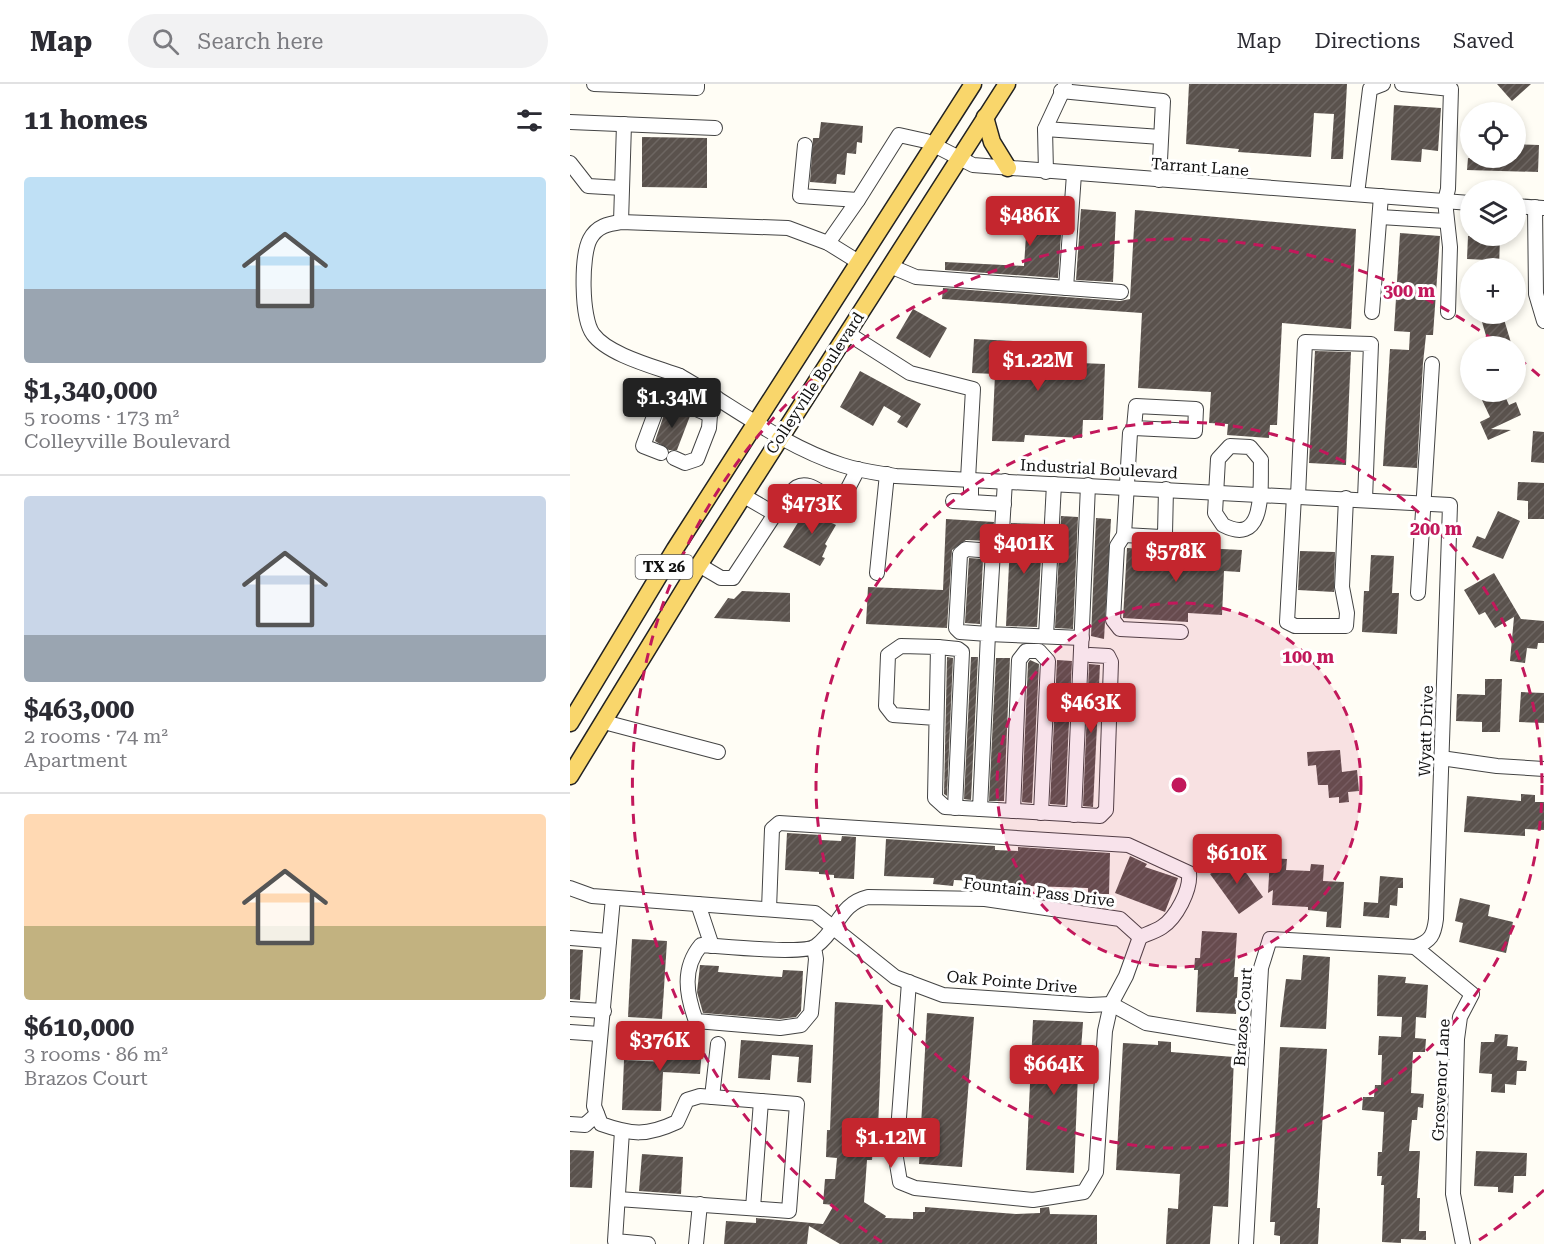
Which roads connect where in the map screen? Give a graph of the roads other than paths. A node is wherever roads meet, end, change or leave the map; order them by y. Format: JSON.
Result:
{"nodes":[{"id":1,"x":594,"y":84,"type":"edge"},
{"id":2,"x":697,"y":84,"type":"edge"},
{"id":3,"x":973,"y":84,"type":"edge"},
{"id":4,"x":1007,"y":84,"type":"edge"},
{"id":5,"x":1383,"y":84,"type":"edge"},
{"id":6,"x":1402,"y":84,"type":"edge"},
{"id":7,"x":1064,"y":88,"type":"edge"},
{"id":8,"x":985,"y":117,"type":"junction"},
{"id":9,"x":570,"y":122,"type":"edge"},
{"id":10,"x":624,"y":124,"type":"junction"},
{"id":11,"x":715,"y":128,"type":"dead end"},
{"id":12,"x":1045,"y":129,"type":"junction"},
{"id":13,"x":1161,"y":137,"type":"junction"},
{"id":14,"x":806,"y":145,"type":"dead end"},
{"id":15,"x":932,"y":146,"type":"junction"},
{"id":16,"x":957,"y":158,"type":"junction"},
{"id":17,"x":570,"y":163,"type":"edge"},
{"id":18,"x":1008,"y":168,"type":"junction"},
{"id":19,"x":1046,"y":172,"type":"junction"},
{"id":20,"x":1074,"y":174,"type":"junction"},
{"id":21,"x":1159,"y":180,"type":"junction"},
{"id":22,"x":622,"y":188,"type":"junction"},
{"id":23,"x":1357,"y":194,"type":"junction"},
{"id":24,"x":1381,"y":196,"type":"junction"},
{"id":25,"x":858,"y":200,"type":"junction"},
{"id":26,"x":1444,"y":201,"type":"junction"},
{"id":27,"x":1460,"y":202,"type":"edge"},
{"id":28,"x":1540,"y":208,"type":"edge"},
{"id":29,"x":1380,"y":217,"type":"junction"},
{"id":30,"x":1446,"y":220,"type":"junction"},
{"id":31,"x":621,"y":222,"type":"junction"},
{"id":32,"x":828,"y":243,"type":"junction"},
{"id":33,"x":857,"y":261,"type":"junction"},
{"id":34,"x":570,"y":263,"type":"edge"},
{"id":35,"x":585,"y":264,"type":"junction"},
{"id":36,"x":890,"y":266,"type":"junction"},
{"id":37,"x":1066,"y":288,"type":"junction"},
{"id":38,"x":1121,"y":292,"type":"dead end"},
{"id":39,"x":1372,"y":312,"type":"dead end"},
{"id":40,"x":1448,"y":312,"type":"dead end"},
{"id":41,"x":1544,"y":321,"type":"edge"},
{"id":42,"x":847,"y":333,"type":"junction"},
{"id":43,"x":1432,"y":364,"type":"dead end"},
{"id":44,"x":680,"y":376,"type":"junction"},
{"id":45,"x":717,"y":398,"type":"junction"},
{"id":46,"x":673,"y":399,"type":"junction"},
{"id":47,"x":710,"y":415,"type":"junction"},
{"id":48,"x":756,"y":424,"type":"junction"},
{"id":49,"x":1134,"y":428,"type":"dead end"},
{"id":50,"x":780,"y":436,"type":"junction"},
{"id":51,"x":858,"y":469,"type":"junction"},
{"id":52,"x":887,"y":474,"type":"junction"},
{"id":53,"x":970,"y":479,"type":"junction"},
{"id":54,"x":1005,"y":481,"type":"junction"},
{"id":55,"x":1054,"y":484,"type":"junction"},
{"id":56,"x":1088,"y":485,"type":"junction"},
{"id":57,"x":1126,"y":487,"type":"junction"},
{"id":58,"x":1166,"y":489,"type":"junction"},
{"id":59,"x":1216,"y":492,"type":"junction"},
{"id":60,"x":1260,"y":494,"type":"junction"},
{"id":61,"x":744,"y":496,"type":"junction"},
{"id":62,"x":1296,"y":496,"type":"junction"},
{"id":63,"x":1346,"y":498,"type":"junction"},
{"id":64,"x":1365,"y":499,"type":"junction"},
{"id":65,"x":954,"y":501,"type":"dead end"},
{"id":66,"x":971,"y":502,"type":"junction"},
{"id":67,"x":1425,"y":502,"type":"junction"},
{"id":68,"x":1004,"y":504,"type":"junction"},
{"id":69,"x":1450,"y":505,"type":"joint"},
{"id":70,"x":775,"y":514,"type":"junction"},
{"id":71,"x":1124,"y":535,"type":"junction"},
{"id":72,"x":993,"y":551,"type":"junction"},
{"id":73,"x":699,"y":565,"type":"junction"},
{"id":74,"x":877,"y":573,"type":"dead end"},
{"id":75,"x":1418,"y":593,"type":"dead end"},
{"id":76,"x":1181,"y":632,"type":"dead end"},
{"id":77,"x":988,"y":634,"type":"junction"},
{"id":78,"x":1046,"y":636,"type":"junction"},
{"id":79,"x":1082,"y":638,"type":"junction"},
{"id":80,"x":938,"y":647,"type":"junction"},
{"id":81,"x":1090,"y":655,"type":"dead end"},
{"id":82,"x":936,"y":718,"type":"junction"},
{"id":83,"x":604,"y":722,"type":"junction"},
{"id":84,"x":570,"y":723,"type":"edge"},
{"id":85,"x":718,"y":752,"type":"dead end"},
{"id":86,"x":1441,"y":758,"type":"junction"},
{"id":87,"x":1544,"y":769,"type":"edge"},
{"id":88,"x":570,"y":776,"type":"edge"},
{"id":89,"x":955,"y":808,"type":"junction"},
{"id":90,"x":980,"y":810,"type":"junction"},
{"id":91,"x":1013,"y":812,"type":"junction"},
{"id":92,"x":1041,"y":813,"type":"junction"},
{"id":93,"x":1074,"y":815,"type":"junction"},
{"id":94,"x":570,"y":888,"type":"edge"},
{"id":95,"x":613,"y":898,"type":"junction"},
{"id":96,"x":698,"y":904,"type":"junction"},
{"id":97,"x":769,"y":909,"type":"junction"},
{"id":98,"x":834,"y":928,"type":"junction"},
{"id":99,"x":1140,"y":937,"type":"junction"},
{"id":100,"x":570,"y":938,"type":"edge"},
{"id":101,"x":609,"y":941,"type":"junction"},
{"id":102,"x":712,"y":946,"type":"junction"},
{"id":103,"x":814,"y":947,"type":"junction"},
{"id":104,"x":1415,"y":948,"type":"junction"},
{"id":105,"x":909,"y":982,"type":"junction"},
{"id":106,"x":1111,"y":1004,"type":"junction"},
{"id":107,"x":570,"y":1009,"type":"edge"},
{"id":108,"x":604,"y":1011,"type":"junction"},
{"id":109,"x":570,"y":1032,"type":"edge"},
{"id":110,"x":600,"y":1034,"type":"junction"},
{"id":111,"x":1257,"y":1041,"type":"junction"},
{"id":112,"x":718,"y":1044,"type":"dead end"},
{"id":113,"x":712,"y":1097,"type":"junction"},
{"id":114,"x":761,"y":1101,"type":"junction"},
{"id":115,"x":597,"y":1114,"type":"junction"},
{"id":116,"x":570,"y":1124,"type":"edge"},
{"id":117,"x":622,"y":1131,"type":"junction"},
{"id":118,"x":618,"y":1199,"type":"junction"},
{"id":119,"x":699,"y":1204,"type":"junction"},
{"id":120,"x":753,"y":1208,"type":"junction"},
{"id":121,"x":648,"y":1244,"type":"edge"},
{"id":122,"x":696,"y":1244,"type":"edge"},
{"id":123,"x":1246,"y":1244,"type":"edge"},
{"id":124,"x":1463,"y":1244,"type":"edge"}],
"edges":[{"from":1,"to":2,"type":"street"},
{"from":3,"to":15,"type":"main road","name":"Colleyville Boulevard","number":"TX 26"},
{"from":4,"to":8,"type":"main road","name":"Colleyville Boulevard","number":"TX 26"},
{"from":5,"to":23,"type":"street"},
{"from":6,"to":26,"type":"street"},
{"from":7,"to":12,"type":"street"},
{"from":7,"to":13,"type":"street"},
{"from":8,"to":16,"type":"main road","name":"Colleyville Boulevard","number":"TX 26"},
{"from":8,"to":18,"type":"main road"},
{"from":9,"to":10,"type":"street"},
{"from":10,"to":11,"type":"street"},
{"from":10,"to":22,"type":"street"},
{"from":12,"to":13,"type":"street"},
{"from":12,"to":19,"type":"street"},
{"from":13,"to":21,"type":"street"},
{"from":14,"to":25,"type":"street"},
{"from":15,"to":16,"type":"street","name":"Tarrant Lane"},
{"from":15,"to":25,"type":"street","name":"Tarrant Lane"},
{"from":15,"to":33,"type":"main road","name":"Colleyville Boulevard","number":"TX 26"},
{"from":16,"to":18,"type":"street","name":"Tarrant Lane"},
{"from":16,"to":36,"type":"main road","name":"Colleyville Boulevard","number":"TX 26"},
{"from":17,"to":22,"type":"street"},
{"from":18,"to":19,"type":"street","name":"Tarrant Lane"},
{"from":19,"to":20,"type":"street","name":"Tarrant Lane"},
{"from":20,"to":21,"type":"street","name":"Tarrant Lane"},
{"from":20,"to":37,"type":"street"},
{"from":21,"to":23,"type":"street","name":"Tarrant Lane"},
{"from":22,"to":31,"type":"street"},
{"from":23,"to":24,"type":"street","name":"Tarrant Lane"},
{"from":24,"to":26,"type":"street","name":"Tarrant Lane"},
{"from":24,"to":29,"type":"street"},
{"from":25,"to":32,"type":"street"},
{"from":26,"to":27,"type":"street","name":"Tarrant Lane"},
{"from":26,"to":30,"type":"street"},
{"from":28,"to":41,"type":"street"},
{"from":29,"to":30,"type":"street"},
{"from":29,"to":39,"type":"street"},
{"from":30,"to":40,"type":"street"},
{"from":31,"to":32,"type":"street"},
{"from":31,"to":35,"type":"street","name":"Industrial Boulevard"},
{"from":32,"to":33,"type":"street"},
{"from":33,"to":48,"type":"main road","name":"Colleyville Boulevard","number":"TX 26"},
{"from":34,"to":35,"type":"street"},
{"from":35,"to":44,"type":"street","name":"Industrial Boulevard"},
{"from":36,"to":37,"type":"street"},
{"from":36,"to":42,"type":"main road","name":"Colleyville Boulevard","number":"TX 26"},
{"from":37,"to":38,"type":"street"},
{"from":42,"to":50,"type":"main road","name":"Colleyville Boulevard","number":"TX 26"},
{"from":42,"to":53,"type":"street"},
{"from":43,"to":67,"type":"street"},
{"from":44,"to":45,"type":"street","name":"Industrial Boulevard"},
{"from":44,"to":46,"type":"street"},
{"from":45,"to":47,"type":"street"},
{"from":45,"to":48,"type":"street","name":"Industrial Boulevard"},
{"from":46,"to":47,"type":"street"},
{"from":46,"to":47,"type":"street"},
{"from":48,"to":50,"type":"street","name":"Industrial Boulevard"},
{"from":48,"to":84,"type":"main road","name":"Colleyville Boulevard","number":"TX 26"},
{"from":49,"to":57,"type":"street"},
{"from":50,"to":51,"type":"street","name":"Industrial Boulevard"},
{"from":50,"to":61,"type":"main road","name":"Colleyville Boulevard","number":"TX 26"},
{"from":51,"to":52,"type":"street","name":"Industrial Boulevard"},
{"from":51,"to":70,"type":"street"},
{"from":52,"to":53,"type":"street","name":"Industrial Boulevard"},
{"from":52,"to":74,"type":"street"},
{"from":53,"to":54,"type":"street","name":"Industrial Boulevard"},
{"from":53,"to":66,"type":"street"},
{"from":54,"to":55,"type":"street","name":"Industrial Boulevard"},
{"from":54,"to":68,"type":"street"},
{"from":55,"to":56,"type":"street","name":"Industrial Boulevard"},
{"from":55,"to":78,"type":"street"},
{"from":56,"to":57,"type":"street","name":"Industrial Boulevard"},
{"from":56,"to":79,"type":"street"},
{"from":57,"to":58,"type":"street","name":"Industrial Boulevard"},
{"from":57,"to":71,"type":"street"},
{"from":58,"to":59,"type":"street","name":"Industrial Boulevard"},
{"from":58,"to":71,"type":"street"},
{"from":59,"to":60,"type":"street","name":"Industrial Boulevard"},
{"from":59,"to":60,"type":"street"},
{"from":59,"to":60,"type":"street"},
{"from":60,"to":62,"type":"street","name":"Industrial Boulevard"},
{"from":61,"to":70,"type":"street"},
{"from":61,"to":73,"type":"main road","name":"Colleyville Boulevard","number":"TX 26"},
{"from":62,"to":63,"type":"street","name":"Industrial Boulevard"},
{"from":62,"to":63,"type":"street"},
{"from":62,"to":64,"type":"street"},
{"from":63,"to":64,"type":"street","name":"Industrial Boulevard"},
{"from":64,"to":67,"type":"street","name":"Industrial Boulevard"},
{"from":65,"to":66,"type":"street"},
{"from":66,"to":68,"type":"street"},
{"from":67,"to":69,"type":"street","name":"Industrial Boulevard"},
{"from":67,"to":75,"type":"street"},
{"from":68,"to":72,"type":"street"},
{"from":69,"to":86,"type":"street","name":"Wyatt Drive"},
{"from":70,"to":73,"type":"street"},
{"from":71,"to":76,"type":"street"},
{"from":72,"to":77,"type":"street"},
{"from":72,"to":77,"type":"street"},
{"from":73,"to":83,"type":"main road","name":"Colleyville Boulevard","number":"TX 26"},
{"from":77,"to":78,"type":"street"},
{"from":77,"to":90,"type":"street"},
{"from":78,"to":79,"type":"street"},
{"from":79,"to":93,"type":"street"},
{"from":80,"to":82,"type":"street"},
{"from":80,"to":82,"type":"street"},
{"from":80,"to":89,"type":"street"},
{"from":81,"to":93,"type":"street"},
{"from":82,"to":89,"type":"street"},
{"from":83,"to":85,"type":"street"},
{"from":83,"to":88,"type":"main road","name":"Colleyville Boulevard","number":"TX 26"},
{"from":86,"to":87,"type":"street"},
{"from":86,"to":104,"type":"street","name":"Wyatt Drive"},
{"from":89,"to":90,"type":"street"},
{"from":90,"to":91,"type":"street"},
{"from":91,"to":92,"type":"street"},
{"from":91,"to":92,"type":"street"},
{"from":92,"to":93,"type":"street"},
{"from":94,"to":95,"type":"street","name":"Oak Pointe Drive"},
{"from":95,"to":96,"type":"street","name":"Oak Pointe Drive"},
{"from":95,"to":101,"type":"street"},
{"from":96,"to":97,"type":"street","name":"Oak Pointe Drive"},
{"from":96,"to":102,"type":"street"},
{"from":97,"to":98,"type":"street","name":"Oak Pointe Drive"},
{"from":97,"to":99,"type":"street"},
{"from":98,"to":99,"type":"street","name":"Fountain Pass Drive"},
{"from":98,"to":103,"type":"street","name":"Fountain Pass Drive"},
{"from":98,"to":105,"type":"street","name":"Oak Pointe Drive"},
{"from":99,"to":106,"type":"street"},
{"from":100,"to":101,"type":"street"},
{"from":101,"to":108,"type":"street"},
{"from":102,"to":103,"type":"street"},
{"from":102,"to":103,"type":"street"},
{"from":104,"to":111,"type":"street","name":"Brazos Court"},
{"from":104,"to":124,"type":"street","name":"Grosvenor Lane"},
{"from":105,"to":106,"type":"street","name":"Oak Pointe Drive"},
{"from":105,"to":106,"type":"street"},
{"from":106,"to":111,"type":"street","name":"Oak Pointe Drive"},
{"from":107,"to":108,"type":"street"},
{"from":108,"to":110,"type":"street"},
{"from":109,"to":110,"type":"street"},
{"from":110,"to":115,"type":"street"},
{"from":111,"to":123,"type":"street","name":"Brazos Court"},
{"from":112,"to":113,"type":"street"},
{"from":113,"to":114,"type":"street"},
{"from":113,"to":117,"type":"street"},
{"from":114,"to":120,"type":"street"},
{"from":114,"to":120,"type":"street"},
{"from":115,"to":116,"type":"street"},
{"from":115,"to":117,"type":"street"},
{"from":117,"to":118,"type":"street"},
{"from":118,"to":119,"type":"street"},
{"from":118,"to":121,"type":"street"},
{"from":119,"to":120,"type":"street"},
{"from":119,"to":122,"type":"street"}]}
